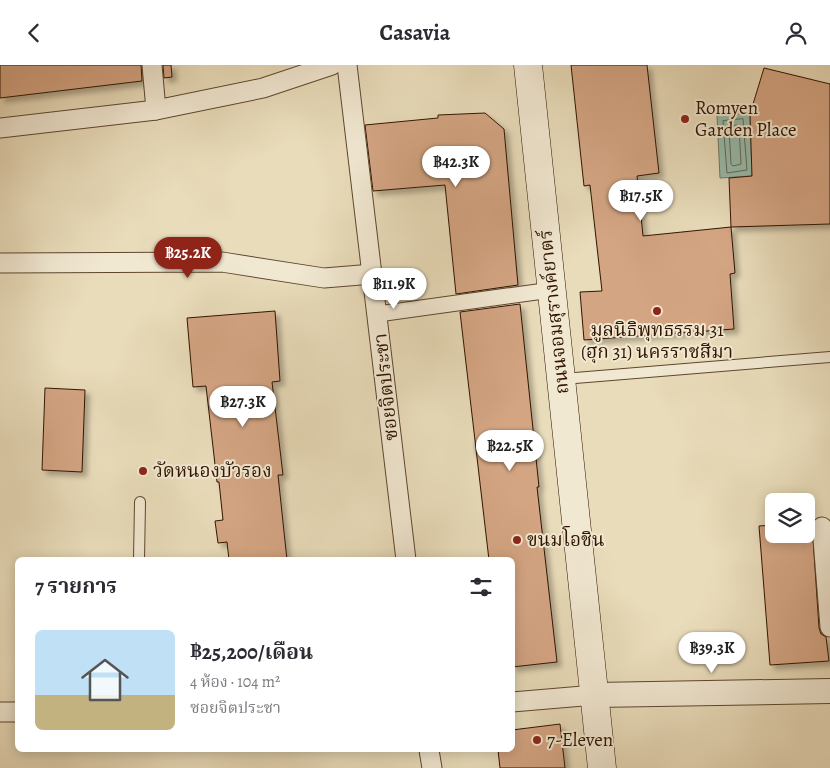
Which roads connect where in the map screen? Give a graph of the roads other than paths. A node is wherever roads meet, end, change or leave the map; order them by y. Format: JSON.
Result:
{"nodes":[{"id":1,"x":152,"y":65,"type":"edge"},
{"id":2,"x":332,"y":65,"type":"edge"},
{"id":3,"x":347,"y":65,"type":"edge"},
{"id":4,"x":528,"y":65,"type":"edge"},
{"id":5,"x":156,"y":110,"type":"junction"},
{"id":6,"x":0,"y":128,"type":"edge"},
{"id":7,"x":0,"y":263,"type":"edge"},
{"id":8,"x":374,"y":274,"type":"junction"},
{"id":9,"x":551,"y":290,"type":"junction"},
{"id":10,"x":378,"y":314,"type":"junction"},
{"id":11,"x":830,"y":357,"type":"edge"},
{"id":12,"x":562,"y":379,"type":"junction"},
{"id":13,"x":140,"y":502,"type":"dead end"},
{"id":14,"x":822,"y":527,"type":"dead end"},
{"id":15,"x":139,"y":557,"type":"edge"},
{"id":16,"x":406,"y":557,"type":"edge"},
{"id":17,"x":830,"y":627,"type":"edge"},
{"id":18,"x":830,"y":691,"type":"edge"},
{"id":19,"x":595,"y":695,"type":"junction"},
{"id":20,"x":515,"y":702,"type":"edge"},
{"id":21,"x":0,"y":712,"type":"edge"},
{"id":22,"x":15,"y":712,"type":"edge"},
{"id":23,"x":429,"y":752,"type":"edge"},
{"id":24,"x":432,"y":768,"type":"edge"},
{"id":25,"x":602,"y":768,"type":"edge"}],
"edges":[{"from":1,"to":5,"type":"street"},
{"from":2,"to":5,"type":"street"},
{"from":3,"to":8,"type":"street","name":"ซอยจิตประชา"},
{"from":4,"to":9,"type":"main road","name":"ถนนจอมสุรางค์ยาตร์"},
{"from":5,"to":6,"type":"street"},
{"from":7,"to":8,"type":"street"},
{"from":8,"to":10,"type":"street","name":"ซอยจิตประชา"},
{"from":9,"to":10,"type":"street"},
{"from":9,"to":12,"type":"main road","name":"ถนนจอมสุรางค์ยาตร์"},
{"from":10,"to":16,"type":"street","name":"ซอยจิตประชา"},
{"from":11,"to":12,"type":"lane"},
{"from":12,"to":19,"type":"main road","name":"ถนนจอมสุรางค์ยาตร์"},
{"from":13,"to":15,"type":"lane"},
{"from":14,"to":17,"type":"street"},
{"from":18,"to":19,"type":"street"},
{"from":19,"to":20,"type":"street"},
{"from":19,"to":25,"type":"main road","name":"ถนนจอมสุรางค์ยาตร์"},
{"from":21,"to":22,"type":"street"},
{"from":23,"to":24,"type":"street"}]}
